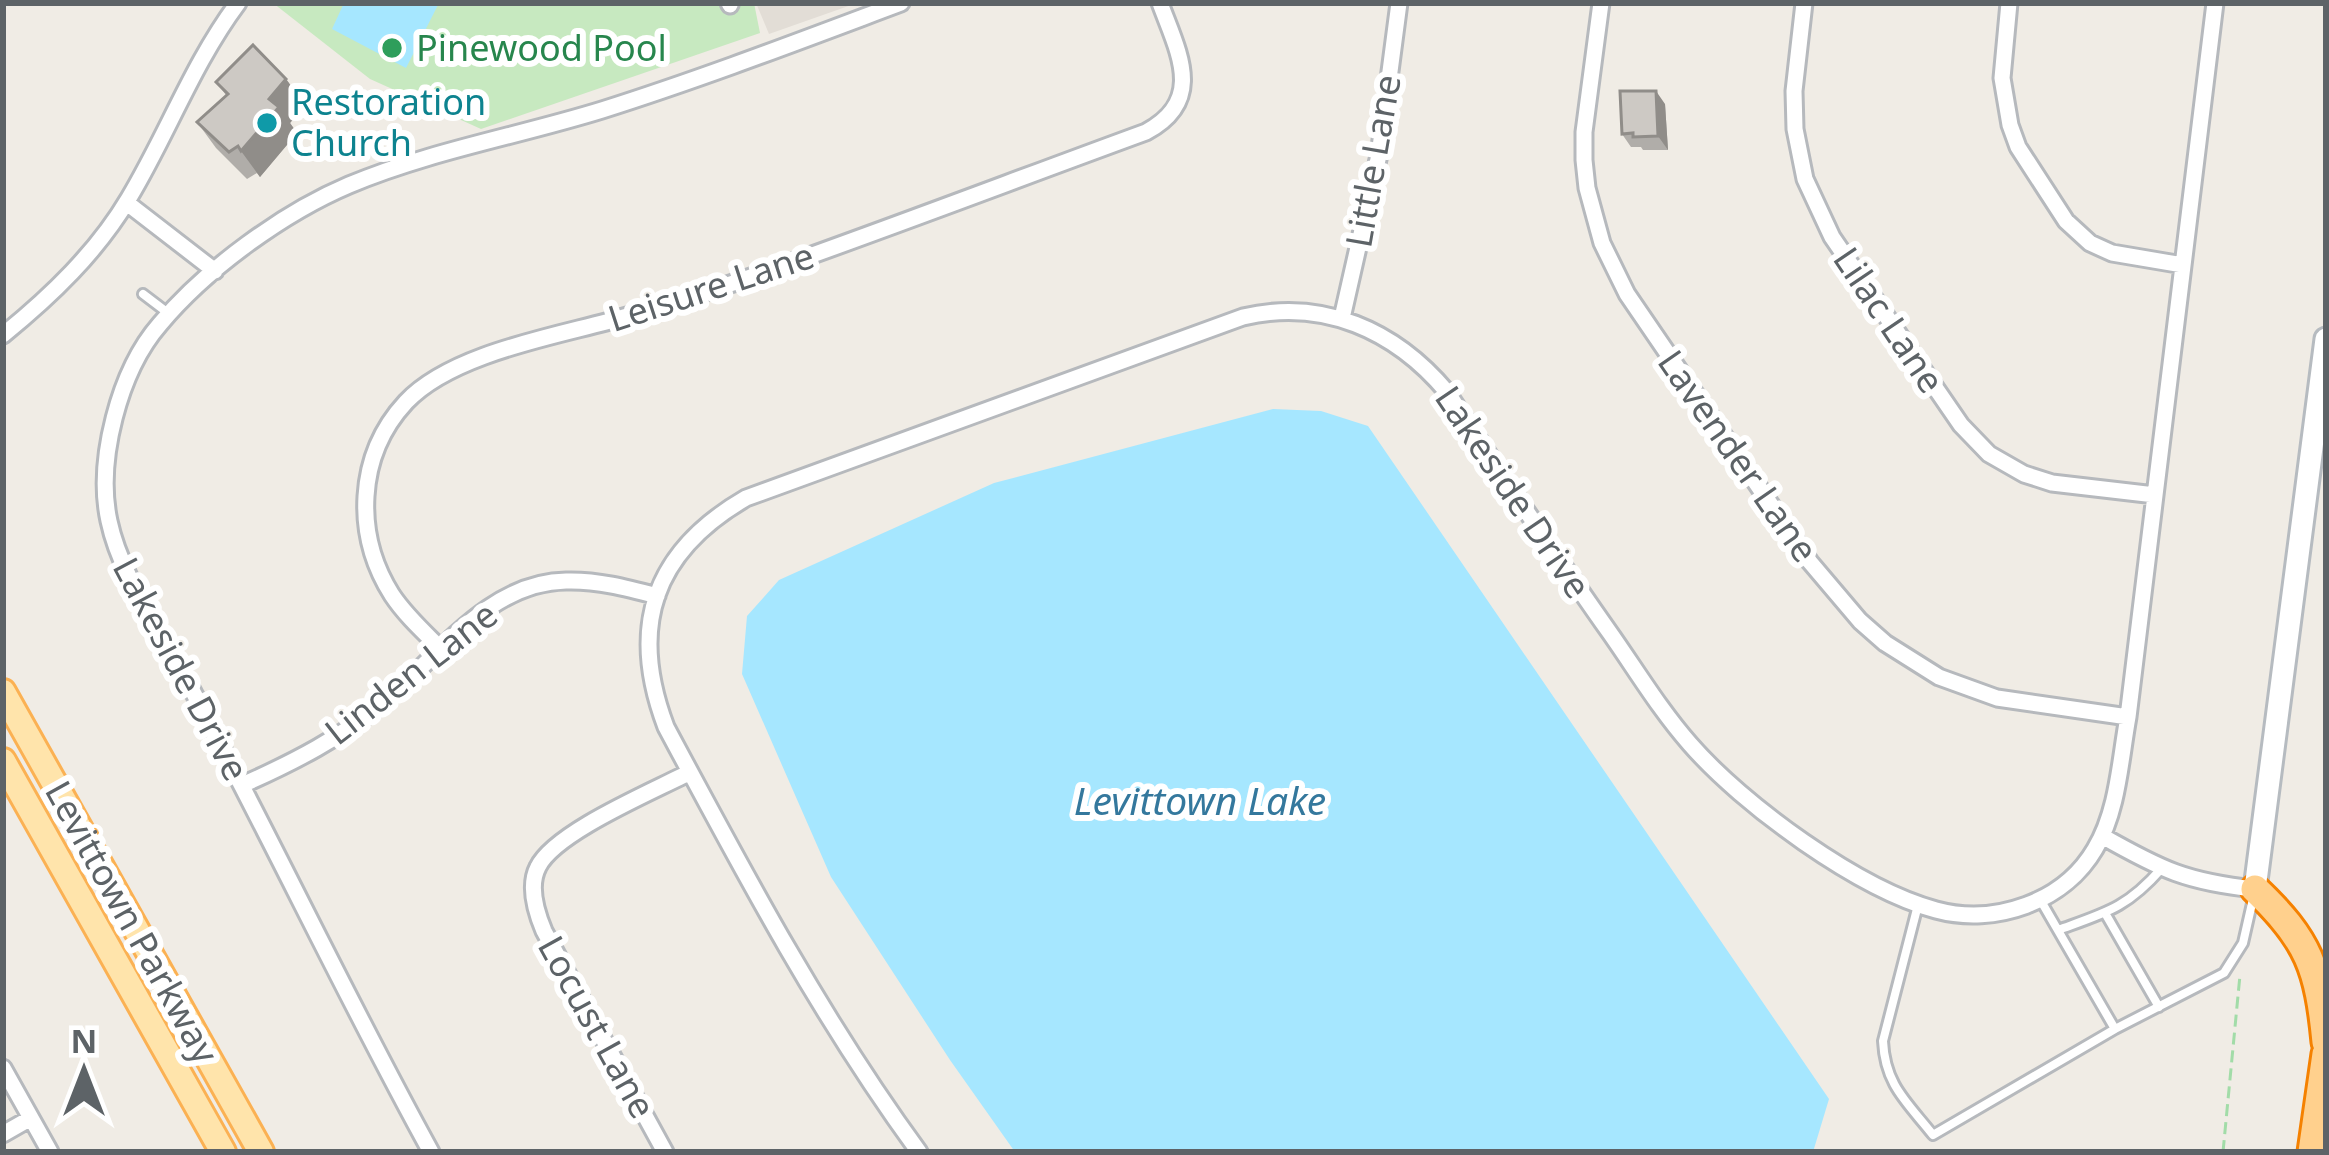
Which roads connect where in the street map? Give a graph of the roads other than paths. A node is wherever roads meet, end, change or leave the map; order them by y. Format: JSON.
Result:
{"nodes":[{"id":1,"x":238,"y":3,"type":"edge"},
{"id":2,"x":902,"y":3,"type":"edge"},
{"id":3,"x":1160,"y":3,"type":"edge"},
{"id":4,"x":1399,"y":3,"type":"edge"},
{"id":5,"x":1601,"y":3,"type":"edge"},
{"id":6,"x":1804,"y":3,"type":"edge"},
{"id":7,"x":2009,"y":3,"type":"edge"},
{"id":8,"x":2216,"y":3,"type":"edge"},
{"id":9,"x":127,"y":202,"type":"junction"},
{"id":10,"x":2183,"y":265,"type":"junction"},
{"id":11,"x":215,"y":272,"type":"junction"},
{"id":12,"x":143,"y":294,"type":"dead end"},
{"id":13,"x":169,"y":314,"type":"junction"},
{"id":14,"x":1342,"y":318,"type":"junction"},
{"id":15,"x":3,"y":334,"type":"edge"},
{"id":16,"x":2326,"y":339,"type":"edge"},
{"id":17,"x":2155,"y":495,"type":"junction"},
{"id":18,"x":657,"y":596,"type":"junction"},
{"id":19,"x":441,"y":649,"type":"junction"},
{"id":20,"x":3,"y":692,"type":"edge"},
{"id":21,"x":2128,"y":717,"type":"junction"},
{"id":22,"x":3,"y":761,"type":"edge"},
{"id":23,"x":691,"y":772,"type":"junction"},
{"id":24,"x":242,"y":785,"type":"junction"},
{"id":25,"x":2102,"y":836,"type":"junction"},
{"id":26,"x":2161,"y":869,"type":"junction"},
{"id":27,"x":2255,"y":890,"type":"junction"},
{"id":28,"x":2040,"y":899,"type":"junction"},
{"id":29,"x":1918,"y":904,"type":"junction"},
{"id":30,"x":2105,"y":913,"type":"junction"},
{"id":31,"x":2058,"y":930,"type":"junction"},
{"id":32,"x":2158,"y":1007,"type":"junction"},
{"id":33,"x":2115,"y":1029,"type":"junction"},
{"id":34,"x":2326,"y":1042,"type":"edge"},
{"id":35,"x":2326,"y":1054,"type":"edge"},
{"id":36,"x":3,"y":1068,"type":"edge"},
{"id":37,"x":31,"y":1118,"type":"junction"},
{"id":38,"x":3,"y":1134,"type":"edge"},
{"id":39,"x":50,"y":1152,"type":"edge"},
{"id":40,"x":223,"y":1152,"type":"edge"},
{"id":41,"x":261,"y":1152,"type":"edge"},
{"id":42,"x":431,"y":1152,"type":"edge"},
{"id":43,"x":665,"y":1152,"type":"edge"},
{"id":44,"x":919,"y":1152,"type":"edge"},
{"id":45,"x":2312,"y":1152,"type":"edge"}],
"edges":[{"from":1,"to":9,"type":"street"},
{"from":2,"to":11,"type":"street","name":"Lakeside Drive"},
{"from":3,"to":19,"type":"street","name":"Leisure Lane"},
{"from":4,"to":14,"type":"street","name":"Little Lane"},
{"from":5,"to":21,"type":"street","name":"Lavender Lane"},
{"from":6,"to":17,"type":"street","name":"Lilac Lane"},
{"from":7,"to":10,"type":"street"},
{"from":8,"to":10,"type":"street","name":"Lakeside Drive"},
{"from":9,"to":11,"type":"street"},
{"from":9,"to":15,"type":"street"},
{"from":10,"to":17,"type":"street","name":"Lakeside Drive"},
{"from":11,"to":13,"type":"street","name":"Lakeside Drive"},
{"from":12,"to":13,"type":"lane"},
{"from":13,"to":24,"type":"street","name":"Lakeside Drive"},
{"from":14,"to":18,"type":"street","name":"Lakeside Drive"},
{"from":14,"to":29,"type":"street","name":"Lakeside Drive"},
{"from":16,"to":27,"type":"main road"},
{"from":17,"to":21,"type":"street","name":"Lakeside Drive"},
{"from":18,"to":19,"type":"street","name":"Linden Lane"},
{"from":18,"to":23,"type":"street","name":"Lakeside Drive"},
{"from":19,"to":24,"type":"street","name":"Linden Lane"},
{"from":20,"to":41,"type":"main road","name":"Levittown Parkway"},
{"from":21,"to":25,"type":"street","name":"Lakeside Drive"},
{"from":22,"to":40,"type":"main road","name":"Levittown Parkway"},
{"from":23,"to":43,"type":"street","name":"Locust Lane"},
{"from":23,"to":44,"type":"street","name":"Lakeside Drive"},
{"from":24,"to":42,"type":"street","name":"Lakeside Drive"},
{"from":25,"to":26,"type":"street"},
{"from":25,"to":28,"type":"street","name":"Lakeside Drive"},
{"from":26,"to":27,"type":"street"},
{"from":26,"to":30,"type":"lane"},
{"from":27,"to":32,"type":"lane"},
{"from":27,"to":34,"type":"highway"},
{"from":28,"to":29,"type":"street","name":"Lakeside Drive"},
{"from":28,"to":31,"type":"lane"},
{"from":29,"to":33,"type":"lane"},
{"from":30,"to":31,"type":"lane"},
{"from":30,"to":32,"type":"lane"},
{"from":31,"to":33,"type":"lane"},
{"from":32,"to":33,"type":"lane"},
{"from":35,"to":45,"type":"highway"},
{"from":36,"to":37,"type":"street"},
{"from":37,"to":38,"type":"street"},
{"from":37,"to":39,"type":"street"}]}
